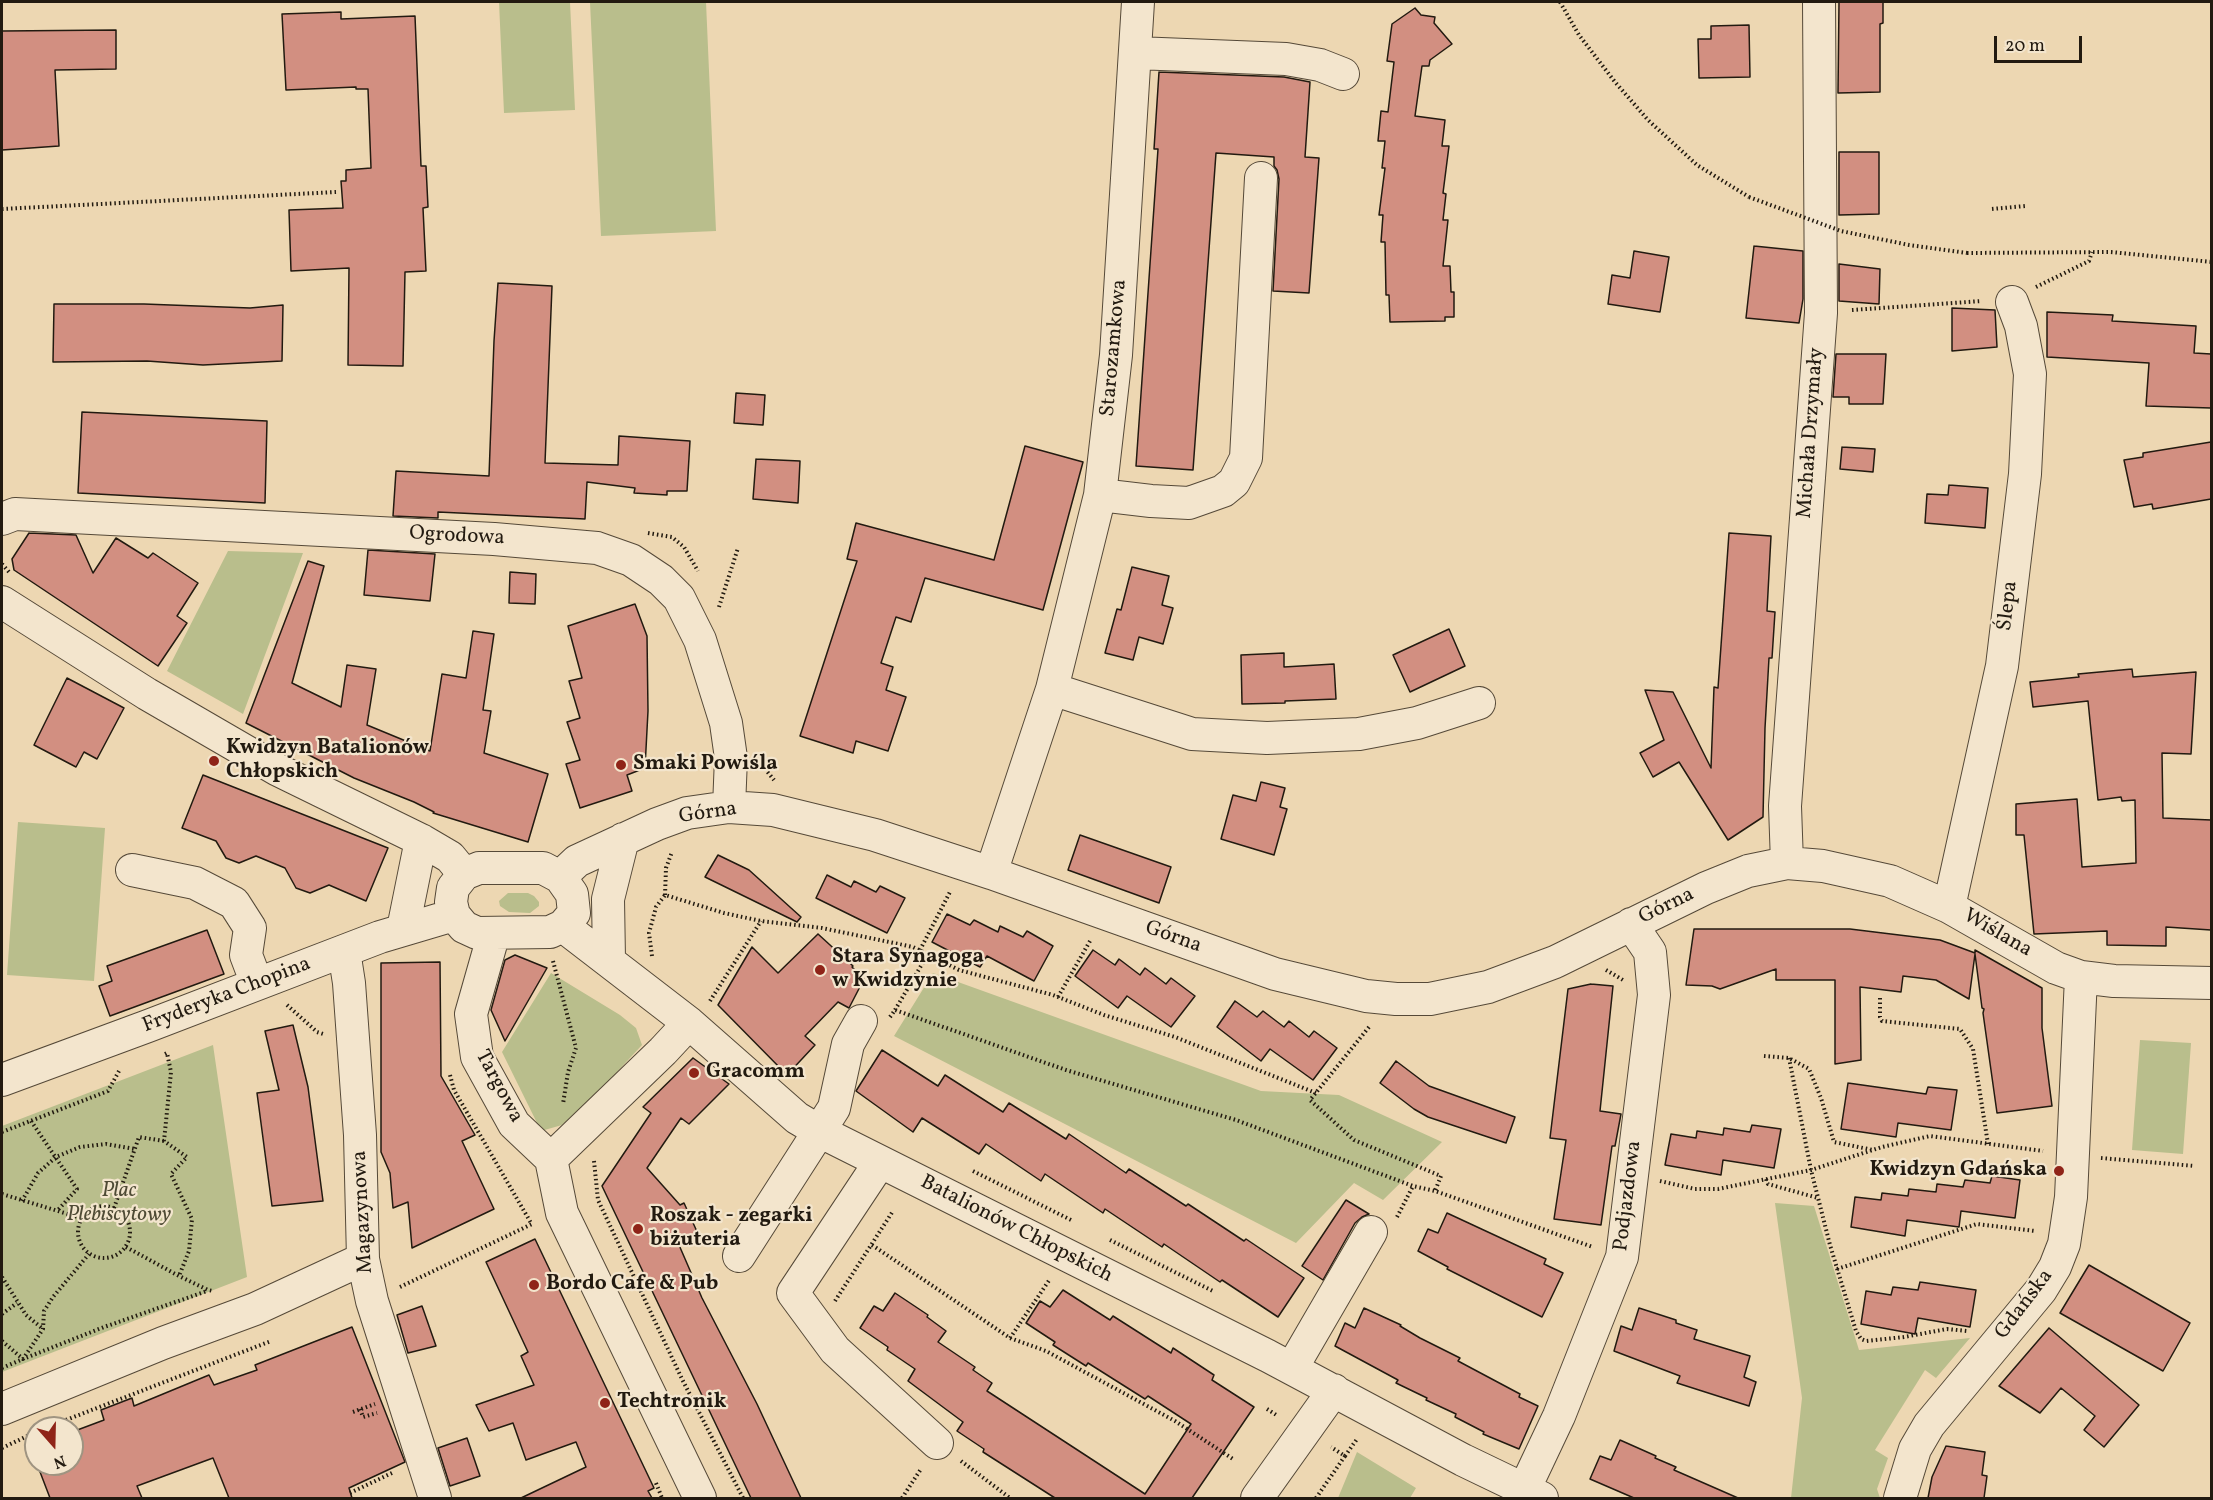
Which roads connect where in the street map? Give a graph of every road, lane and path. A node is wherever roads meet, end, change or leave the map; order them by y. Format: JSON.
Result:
{"nodes":[{"id":1,"x":1138,"y":2,"type":"edge"},
{"id":2,"x":1560,"y":2,"type":"edge"},
{"id":3,"x":1819,"y":2,"type":"edge"},
{"id":4,"x":1136,"y":54,"type":"junction"},
{"id":5,"x":1343,"y":74,"type":"dead end"},
{"id":6,"x":1261,"y":178,"type":"dead end"},
{"id":7,"x":336,"y":192,"type":"dead end"},
{"id":8,"x":2025,"y":206,"type":"dead end"},
{"id":9,"x":2,"y":209,"type":"edge"},
{"id":10,"x":1992,"y":209,"type":"dead end"},
{"id":11,"x":2092,"y":252,"type":"junction"},
{"id":12,"x":2211,"y":262,"type":"edge"},
{"id":13,"x":2012,"y":302,"type":"junction"},
{"id":14,"x":1821,"y":313,"type":"junction"},
{"id":15,"x":1100,"y":495,"type":"junction"},
{"id":16,"x":2,"y":519,"type":"edge"},
{"id":17,"x":738,"y":548,"type":"dead end"},
{"id":18,"x":2,"y":602,"type":"edge"},
{"id":19,"x":719,"y":607,"type":"dead end"},
{"id":20,"x":1052,"y":689,"type":"junction"},
{"id":21,"x":1479,"y":703,"type":"dead end"},
{"id":22,"x":731,"y":758,"type":"junction"},
{"id":23,"x":780,"y":787,"type":"dead end"},
{"id":24,"x":729,"y":807,"type":"junction"},
{"id":25,"x":623,"y":839,"type":"junction"},
{"id":26,"x":422,"y":840,"type":"junction"},
{"id":27,"x":675,"y":844,"type":"dead end"},
{"id":28,"x":1787,"y":864,"type":"junction"},
{"id":29,"x":132,"y":870,"type":"dead end"},
{"id":30,"x":991,"y":873,"type":"junction"},
{"id":31,"x":464,"y":874,"type":"junction"},
{"id":32,"x":560,"y":877,"type":"junction"},
{"id":33,"x":954,"y":884,"type":"dead end"},
{"id":34,"x":665,"y":894,"type":"junction"},
{"id":35,"x":1949,"y":907,"type":"junction"},
{"id":36,"x":454,"y":915,"type":"junction"},
{"id":37,"x":761,"y":921,"type":"junction"},
{"id":38,"x":1631,"y":924,"type":"junction"},
{"id":39,"x":563,"y":926,"type":"junction"},
{"id":40,"x":404,"y":929,"type":"junction"},
{"id":41,"x":494,"y":933,"type":"junction"},
{"id":42,"x":1095,"y":933,"type":"dead end"},
{"id":43,"x":920,"y":950,"type":"junction"},
{"id":44,"x":344,"y":951,"type":"junction"},
{"id":45,"x":928,"y":954,"type":"junction"},
{"id":46,"x":652,"y":957,"type":"dead end"},
{"id":47,"x":609,"y":959,"type":"junction"},
{"id":48,"x":553,"y":960,"type":"dead end"},
{"id":49,"x":1597,"y":970,"type":"dead end"},
{"id":50,"x":2081,"y":977,"type":"junction"},
{"id":51,"x":2211,"y":983,"type":"edge"},
{"id":52,"x":257,"y":984,"type":"junction"},
{"id":53,"x":1654,"y":995,"type":"junction"},
{"id":54,"x":1058,"y":997,"type":"junction"},
{"id":55,"x":1880,"y":998,"type":"dead end"},
{"id":56,"x":287,"y":1005,"type":"dead end"},
{"id":57,"x":896,"y":1010,"type":"junction"},
{"id":58,"x":699,"y":1012,"type":"junction"},
{"id":59,"x":873,"y":1022,"type":"joint"},
{"id":60,"x":1358,"y":1023,"type":"dead end"},
{"id":61,"x":1369,"y":1026,"type":"junction"},
{"id":62,"x":1379,"y":1026,"type":"dead end"},
{"id":63,"x":328,"y":1036,"type":"dead end"},
{"id":64,"x":158,"y":1056,"type":"dead end"},
{"id":65,"x":1764,"y":1056,"type":"dead end"},
{"id":66,"x":1789,"y":1058,"type":"junction"},
{"id":67,"x":120,"y":1069,"type":"dead end"},
{"id":68,"x":2,"y":1080,"type":"edge"},
{"id":69,"x":1316,"y":1093,"type":"junction"},
{"id":70,"x":31,"y":1121,"type":"junction"},
{"id":71,"x":581,"y":1131,"type":"junction"},
{"id":72,"x":819,"y":1131,"type":"junction"},
{"id":73,"x":2,"y":1132,"type":"edge"},
{"id":74,"x":164,"y":1142,"type":"junction"},
{"id":75,"x":1988,"y":1144,"type":"junction"},
{"id":76,"x":135,"y":1149,"type":"junction"},
{"id":77,"x":1874,"y":1150,"type":"junction"},
{"id":78,"x":2073,"y":1155,"type":"junction"},
{"id":79,"x":56,"y":1157,"type":"junction"},
{"id":80,"x":551,"y":1159,"type":"junction"},
{"id":81,"x":880,"y":1162,"type":"junction"},
{"id":82,"x":2195,"y":1166,"type":"dead end"},
{"id":83,"x":1811,"y":1170,"type":"junction"},
{"id":84,"x":1633,"y":1175,"type":"junction"},
{"id":85,"x":1766,"y":1179,"type":"junction"},
{"id":86,"x":1413,"y":1186,"type":"junction"},
{"id":87,"x":1435,"y":1191,"type":"junction"},
{"id":88,"x":2,"y":1194,"type":"edge"},
{"id":89,"x":1818,"y":1198,"type":"junction"},
{"id":90,"x":22,"y":1201,"type":"junction"},
{"id":91,"x":114,"y":1208,"type":"junction"},
{"id":92,"x":57,"y":1211,"type":"junction"},
{"id":93,"x":893,"y":1211,"type":"dead end"},
{"id":94,"x":1399,"y":1212,"type":"dead end"},
{"id":95,"x":81,"y":1218,"type":"junction"},
{"id":96,"x":532,"y":1224,"type":"dead end"},
{"id":97,"x":2036,"y":1231,"type":"dead end"},
{"id":98,"x":1371,"y":1232,"type":"dead end"},
{"id":99,"x":872,"y":1245,"type":"junction"},
{"id":100,"x":126,"y":1246,"type":"junction"},
{"id":101,"x":89,"y":1254,"type":"junction"},
{"id":102,"x":739,"y":1256,"type":"dead end"},
{"id":103,"x":1622,"y":1257,"type":"junction"},
{"id":104,"x":363,"y":1259,"type":"junction"},
{"id":105,"x":1837,"y":1269,"type":"junction"},
{"id":106,"x":179,"y":1276,"type":"junction"},
{"id":107,"x":2,"y":1277,"type":"edge"},
{"id":108,"x":1050,"y":1279,"type":"dead end"},
{"id":109,"x":208,"y":1290,"type":"junction"},
{"id":110,"x":218,"y":1291,"type":"dead end"},
{"id":111,"x":391,"y":1292,"type":"dead end"},
{"id":112,"x":17,"y":1303,"type":"junction"},
{"id":113,"x":832,"y":1304,"type":"dead end"},
{"id":114,"x":2,"y":1314,"type":"edge"},
{"id":115,"x":43,"y":1329,"type":"junction"},
{"id":116,"x":1962,"y":1331,"type":"dead end"},
{"id":117,"x":1010,"y":1338,"type":"junction"},
{"id":118,"x":2,"y":1341,"type":"edge"},
{"id":119,"x":271,"y":1341,"type":"dead end"},
{"id":120,"x":23,"y":1359,"type":"junction"},
{"id":121,"x":2,"y":1368,"type":"edge"},
{"id":122,"x":1292,"y":1368,"type":"junction"},
{"id":123,"x":1334,"y":1390,"type":"junction"},
{"id":124,"x":2,"y":1409,"type":"edge"},
{"id":125,"x":360,"y":1409,"type":"dead end"},
{"id":126,"x":76,"y":1416,"type":"edge"},
{"id":127,"x":380,"y":1417,"type":"dead end"},
{"id":128,"x":24,"y":1438,"type":"edge"},
{"id":129,"x":937,"y":1443,"type":"joint"},
{"id":130,"x":2,"y":1448,"type":"edge"},
{"id":131,"x":1233,"y":1459,"type":"dead end"},
{"id":132,"x":401,"y":1469,"type":"dead end"},
{"id":133,"x":1516,"y":1492,"type":"edge"},
{"id":134,"x":350,"y":1493,"type":"dead end"},
{"id":135,"x":435,"y":1498,"type":"edge"},
{"id":136,"x":700,"y":1498,"type":"edge"},
{"id":137,"x":743,"y":1498,"type":"edge"},
{"id":138,"x":1010,"y":1498,"type":"edge"},
{"id":139,"x":1257,"y":1498,"type":"edge"},
{"id":140,"x":1900,"y":1498,"type":"edge"}],
"edges":[{"from":1,"to":4,"type":"street","name":"Starozamkowa"},
{"from":2,"to":11,"type":"path","bridge":true},
{"from":3,"to":14,"type":"street","name":"Michała Drzymały"},
{"from":4,"to":5,"type":"street"},
{"from":4,"to":15,"type":"street","name":"Starozamkowa"},
{"from":6,"to":15,"type":"street"},
{"from":7,"to":9,"type":"path"},
{"from":8,"to":10,"type":"path"},
{"from":11,"to":12,"type":"path"},
{"from":11,"to":13,"type":"path"},
{"from":13,"to":14,"type":"path"},
{"from":13,"to":35,"type":"street","name":"Ślepa"},
{"from":14,"to":28,"type":"street","name":"Michała Drzymały"},
{"from":15,"to":20,"type":"street","name":"Starozamkowa"},
{"from":16,"to":22,"type":"street","name":"Ogrodowa"},
{"from":17,"to":19,"type":"path"},
{"from":18,"to":26,"type":"street"},
{"from":20,"to":21,"type":"street"},
{"from":20,"to":30,"type":"street","name":"Starozamkowa"},
{"from":22,"to":23,"type":"path"},
{"from":22,"to":24,"type":"street","name":"Ogrodowa"},
{"from":24,"to":25,"type":"street","name":"Górna"},
{"from":24,"to":30,"type":"street","name":"Górna"},
{"from":25,"to":32,"type":"street","name":"Górna"},
{"from":25,"to":47,"type":"street"},
{"from":26,"to":31,"type":"street"},
{"from":26,"to":40,"type":"street"},
{"from":27,"to":34,"type":"path"},
{"from":28,"to":35,"type":"street","name":"Wiślana"},
{"from":28,"to":38,"type":"street","name":"Górna"},
{"from":29,"to":52,"type":"street"},
{"from":30,"to":38,"type":"street","name":"Górna"},
{"from":31,"to":32,"type":"street"},
{"from":31,"to":36,"type":"street"},
{"from":32,"to":39,"type":"street"},
{"from":33,"to":43,"type":"path"},
{"from":34,"to":37,"type":"path"},
{"from":34,"to":46,"type":"path"},
{"from":35,"to":50,"type":"street","name":"Wiślana"},
{"from":36,"to":40,"type":"street","name":"Fryderyka Chopina"},
{"from":36,"to":41,"type":"street"},
{"from":37,"to":43,"type":"path"},
{"from":37,"to":58,"type":"path"},
{"from":38,"to":53,"type":"street","name":"Podjazdowa"},
{"from":39,"to":41,"type":"street"},
{"from":39,"to":47,"type":"street","name":"Batalionów Chłopskich"},
{"from":40,"to":44,"type":"street","name":"Fryderyka Chopina"},
{"from":41,"to":80,"type":"street","name":"Targowa"},
{"from":42,"to":54,"type":"path"},
{"from":43,"to":45,"type":"path"},
{"from":44,"to":52,"type":"street","name":"Fryderyka Chopina"},
{"from":44,"to":104,"type":"street","name":"Magazynowa"},
{"from":45,"to":54,"type":"path"},
{"from":45,"to":57,"type":"path"},
{"from":47,"to":58,"type":"street","name":"Batalionów Chłopskich"},
{"from":48,"to":71,"type":"path"},
{"from":49,"to":53,"type":"path"},
{"from":50,"to":51,"type":"street","name":"Wiślana"},
{"from":50,"to":78,"type":"street","name":"Gdańska"},
{"from":52,"to":68,"type":"street","name":"Fryderyka Chopina"},
{"from":53,"to":84,"type":"street","name":"Podjazdowa"},
{"from":54,"to":69,"type":"path"},
{"from":55,"to":75,"type":"path"},
{"from":56,"to":63,"type":"path"},
{"from":57,"to":59,"type":"path"},
{"from":57,"to":86,"type":"path"},
{"from":58,"to":71,"type":"street"},
{"from":58,"to":72,"type":"street","name":"Batalionów Chłopskich"},
{"from":59,"to":72,"type":"street"},
{"from":60,"to":61,"type":"path"},
{"from":61,"to":62,"type":"path"},
{"from":61,"to":69,"type":"path"},
{"from":64,"to":74,"type":"path"},
{"from":65,"to":66,"type":"path"},
{"from":66,"to":77,"type":"path"},
{"from":66,"to":83,"type":"path"},
{"from":67,"to":70,"type":"path"},
{"from":69,"to":87,"type":"path"},
{"from":70,"to":73,"type":"path"},
{"from":70,"to":79,"type":"path"},
{"from":71,"to":80,"type":"street"},
{"from":71,"to":137,"type":"path"},
{"from":72,"to":81,"type":"street","name":"Batalionów Chłopskich"},
{"from":72,"to":102,"type":"street"},
{"from":74,"to":76,"type":"path"},
{"from":74,"to":106,"type":"path"},
{"from":75,"to":77,"type":"path"},
{"from":75,"to":78,"type":"path"},
{"from":76,"to":79,"type":"path"},
{"from":76,"to":91,"type":"path"},
{"from":77,"to":83,"type":"path"},
{"from":78,"to":82,"type":"path"},
{"from":78,"to":140,"type":"street","name":"Gdańska"},
{"from":79,"to":90,"type":"path"},
{"from":79,"to":92,"type":"path"},
{"from":80,"to":136,"type":"street"},
{"from":81,"to":122,"type":"street","name":"Batalionów Chłopskich"},
{"from":81,"to":129,"type":"street"},
{"from":83,"to":85,"type":"path"},
{"from":83,"to":89,"type":"path"},
{"from":84,"to":85,"type":"path"},
{"from":84,"to":103,"type":"street","name":"Podjazdowa"},
{"from":85,"to":89,"type":"path"},
{"from":86,"to":87,"type":"path"},
{"from":86,"to":94,"type":"path"},
{"from":87,"to":103,"type":"path"},
{"from":88,"to":90,"type":"path"},
{"from":89,"to":105,"type":"path"},
{"from":90,"to":92,"type":"path"},
{"from":91,"to":95,"type":"path"},
{"from":91,"to":100,"type":"path"},
{"from":92,"to":95,"type":"path"},
{"from":93,"to":99,"type":"path"},
{"from":95,"to":101,"type":"path"},
{"from":96,"to":111,"type":"path"},
{"from":97,"to":105,"type":"path"},
{"from":98,"to":122,"type":"street"},
{"from":99,"to":113,"type":"path"},
{"from":99,"to":117,"type":"path"},
{"from":100,"to":101,"type":"path"},
{"from":100,"to":106,"type":"path"},
{"from":101,"to":115,"type":"path"},
{"from":103,"to":133,"type":"street","name":"Podjazdowa"},
{"from":104,"to":124,"type":"street"},
{"from":104,"to":135,"type":"street","name":"Magazynowa"},
{"from":105,"to":116,"type":"path"},
{"from":106,"to":109,"type":"path"},
{"from":107,"to":112,"type":"path"},
{"from":108,"to":117,"type":"path"},
{"from":109,"to":110,"type":"path"},
{"from":109,"to":120,"type":"path"},
{"from":112,"to":114,"type":"path"},
{"from":112,"to":115,"type":"path"},
{"from":115,"to":120,"type":"path"},
{"from":117,"to":131,"type":"path"},
{"from":118,"to":120,"type":"path"},
{"from":119,"to":126,"type":"path"},
{"from":120,"to":121,"type":"path"},
{"from":122,"to":123,"type":"street","name":"Batalionów Chłopskich"},
{"from":123,"to":133,"type":"street","name":"Batalionów Chłopskich"},
{"from":123,"to":139,"type":"street"},
{"from":125,"to":127,"type":"path"},
{"from":128,"to":130,"type":"path"},
{"from":129,"to":138,"type":"path"},
{"from":132,"to":134,"type":"path"}]}
